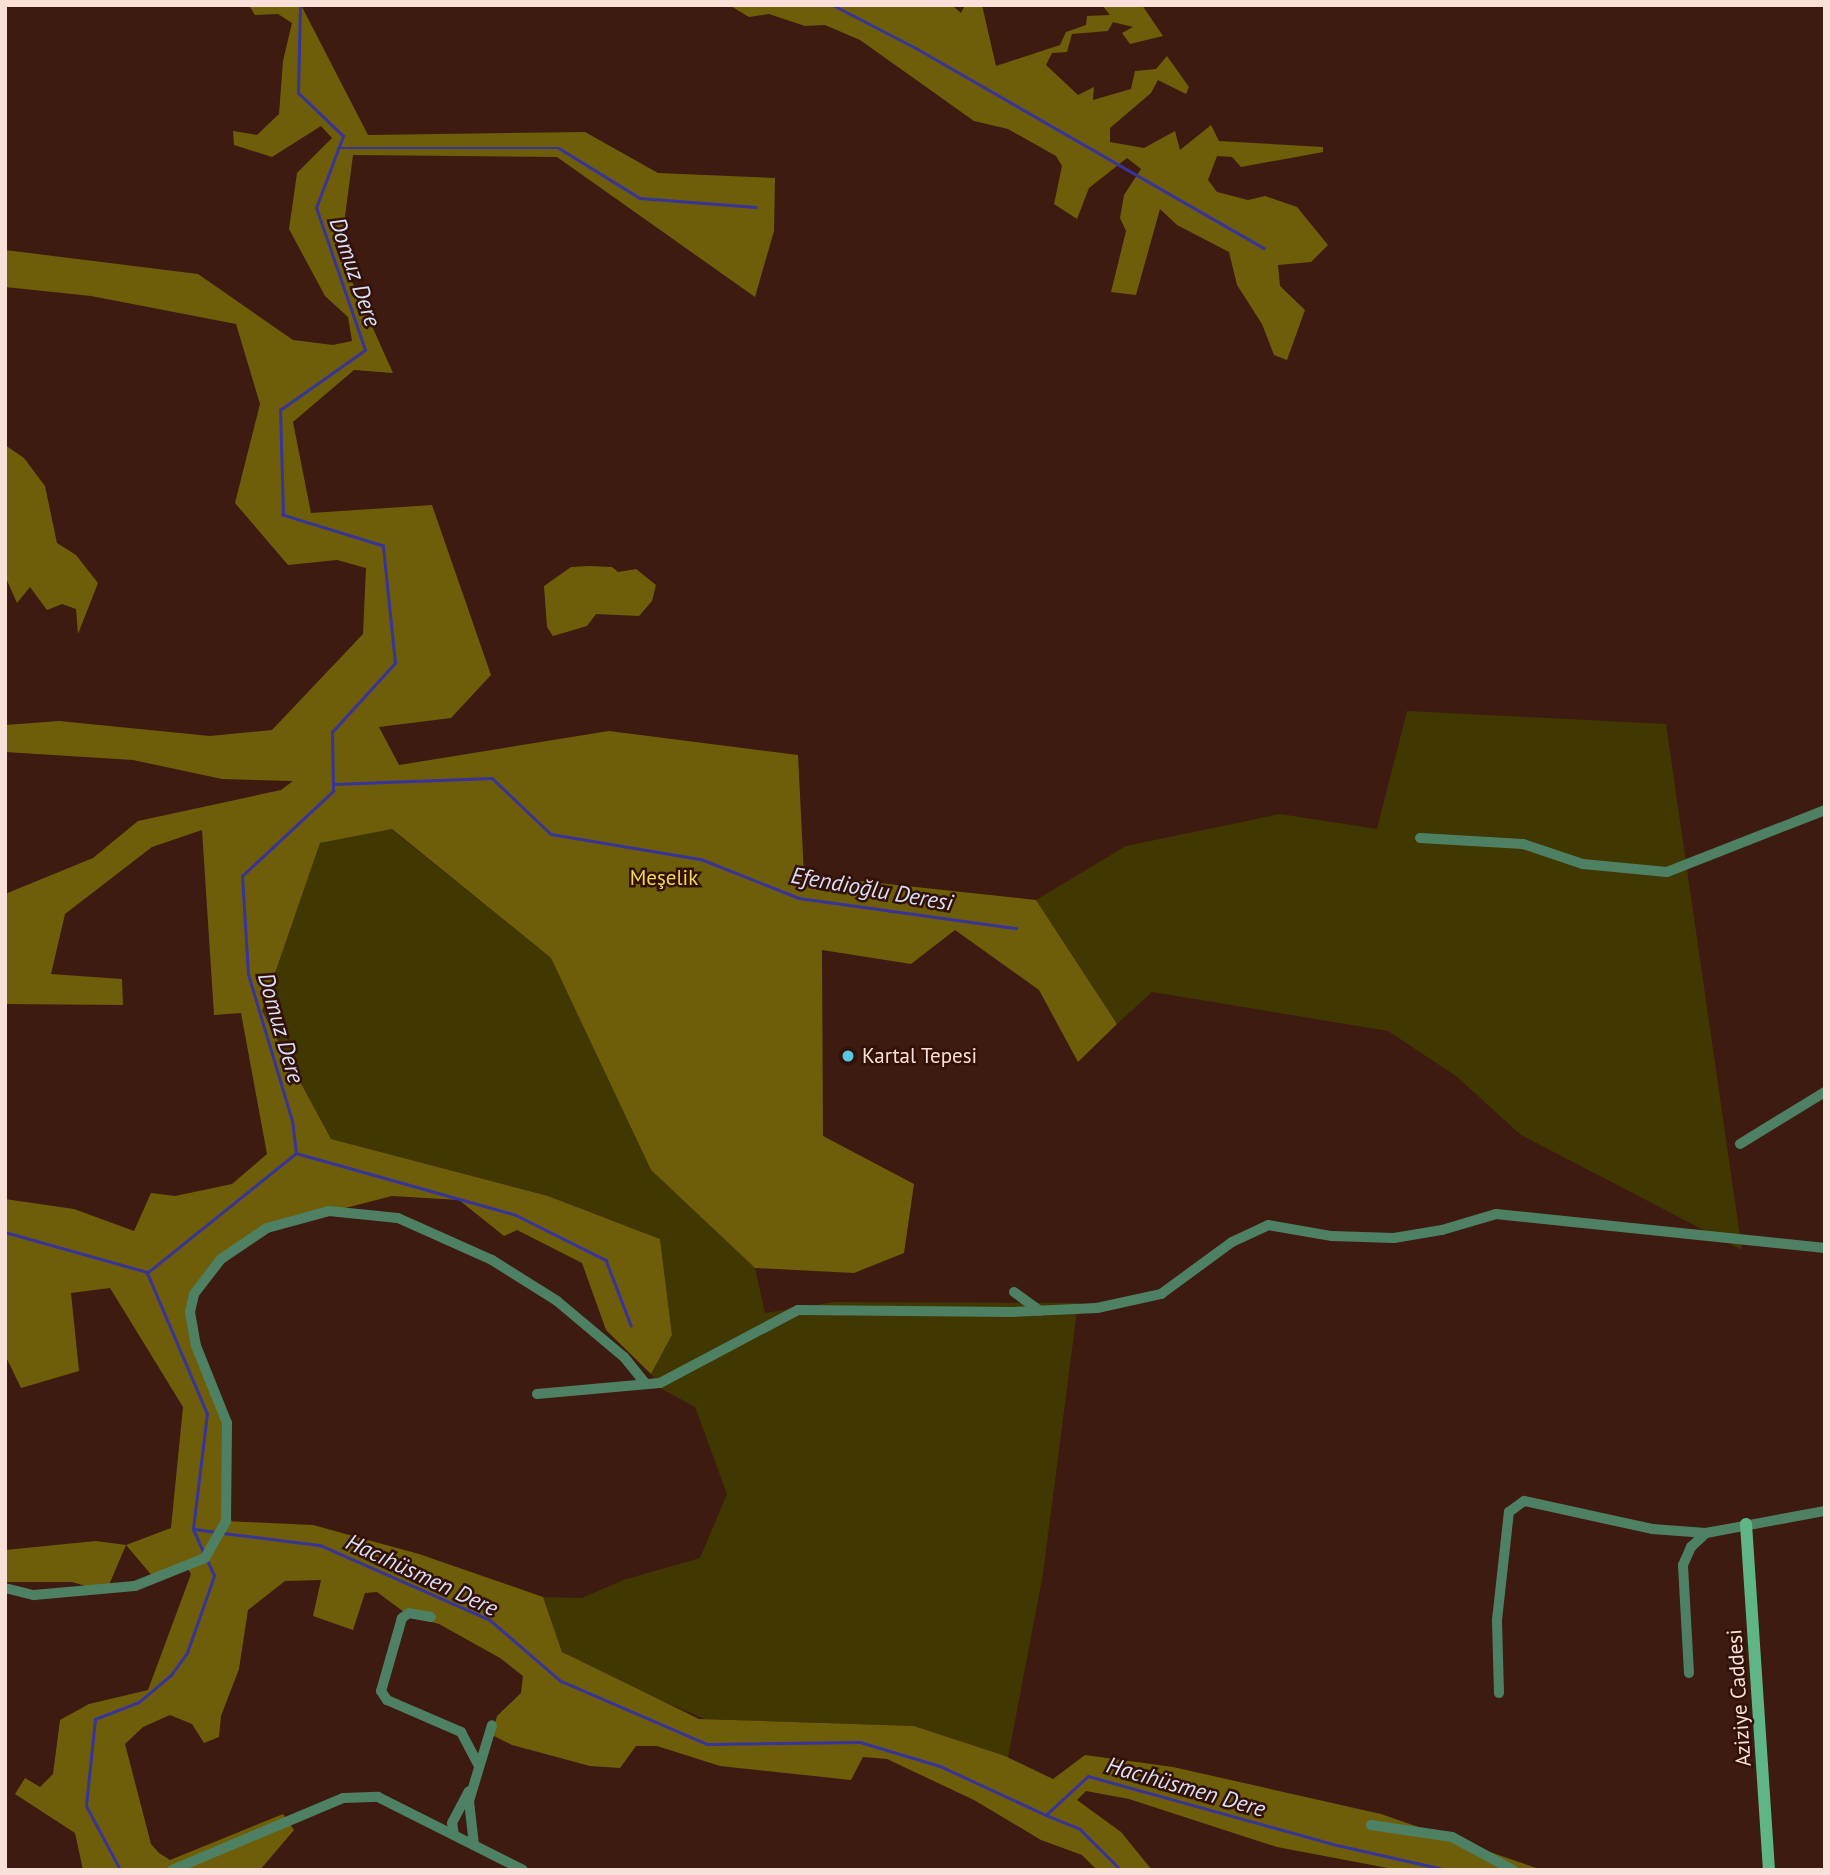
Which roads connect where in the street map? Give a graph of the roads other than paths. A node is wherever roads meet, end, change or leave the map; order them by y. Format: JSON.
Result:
{"nodes":[{"id":1,"x":1825,"y":810,"type":"edge"},
{"id":2,"x":1420,"y":838,"type":"dead end"},
{"id":3,"x":1825,"y":1091,"type":"edge"},
{"id":4,"x":1741,"y":1144,"type":"dead end"},
{"id":5,"x":1825,"y":1248,"type":"edge"},
{"id":6,"x":1014,"y":1292,"type":"dead end"},
{"id":7,"x":1040,"y":1311,"type":"junction"},
{"id":8,"x":646,"y":1384,"type":"junction"},
{"id":9,"x":537,"y":1394,"type":"dead end"},
{"id":10,"x":1825,"y":1511,"type":"edge"},
{"id":11,"x":1746,"y":1524,"type":"junction"},
{"id":12,"x":1706,"y":1533,"type":"junction"},
{"id":13,"x":5,"y":1588,"type":"edge"},
{"id":14,"x":431,"y":1617,"type":"dead end"},
{"id":15,"x":1689,"y":1673,"type":"dead end"},
{"id":16,"x":1499,"y":1693,"type":"dead end"},
{"id":17,"x":492,"y":1725,"type":"dead end"},
{"id":18,"x":478,"y":1764,"type":"junction"},
{"id":19,"x":473,"y":1782,"type":"junction"},
{"id":20,"x":470,"y":1810,"type":"junction"},
{"id":21,"x":1371,"y":1825,"type":"dead end"},
{"id":22,"x":454,"y":1835,"type":"junction"},
{"id":23,"x":474,"y":1845,"type":"junction"},
{"id":24,"x":172,"y":1870,"type":"edge"},
{"id":25,"x":523,"y":1870,"type":"edge"},
{"id":26,"x":1513,"y":1870,"type":"edge"},
{"id":27,"x":1769,"y":1870,"type":"edge"}],
"edges":[{"from":1,"to":2,"type":"street"},
{"from":3,"to":4,"type":"street"},
{"from":5,"to":7,"type":"street"},
{"from":6,"to":7,"type":"street"},
{"from":7,"to":8,"type":"street"},
{"from":8,"to":9,"type":"street"},
{"from":8,"to":13,"type":"street"},
{"from":10,"to":11,"type":"street"},
{"from":11,"to":12,"type":"street"},
{"from":11,"to":27,"type":"street","name":"Aziziye Caddesi"},
{"from":12,"to":15,"type":"street"},
{"from":12,"to":16,"type":"street"},
{"from":14,"to":18,"type":"street"},
{"from":17,"to":18,"type":"street"},
{"from":18,"to":19,"type":"street"},
{"from":19,"to":20,"type":"street"},
{"from":19,"to":22,"type":"street"},
{"from":20,"to":22,"type":"street"},
{"from":20,"to":23,"type":"street"},
{"from":21,"to":26,"type":"street"},
{"from":22,"to":23,"type":"street"},
{"from":22,"to":24,"type":"street"},
{"from":23,"to":25,"type":"street"}]}
